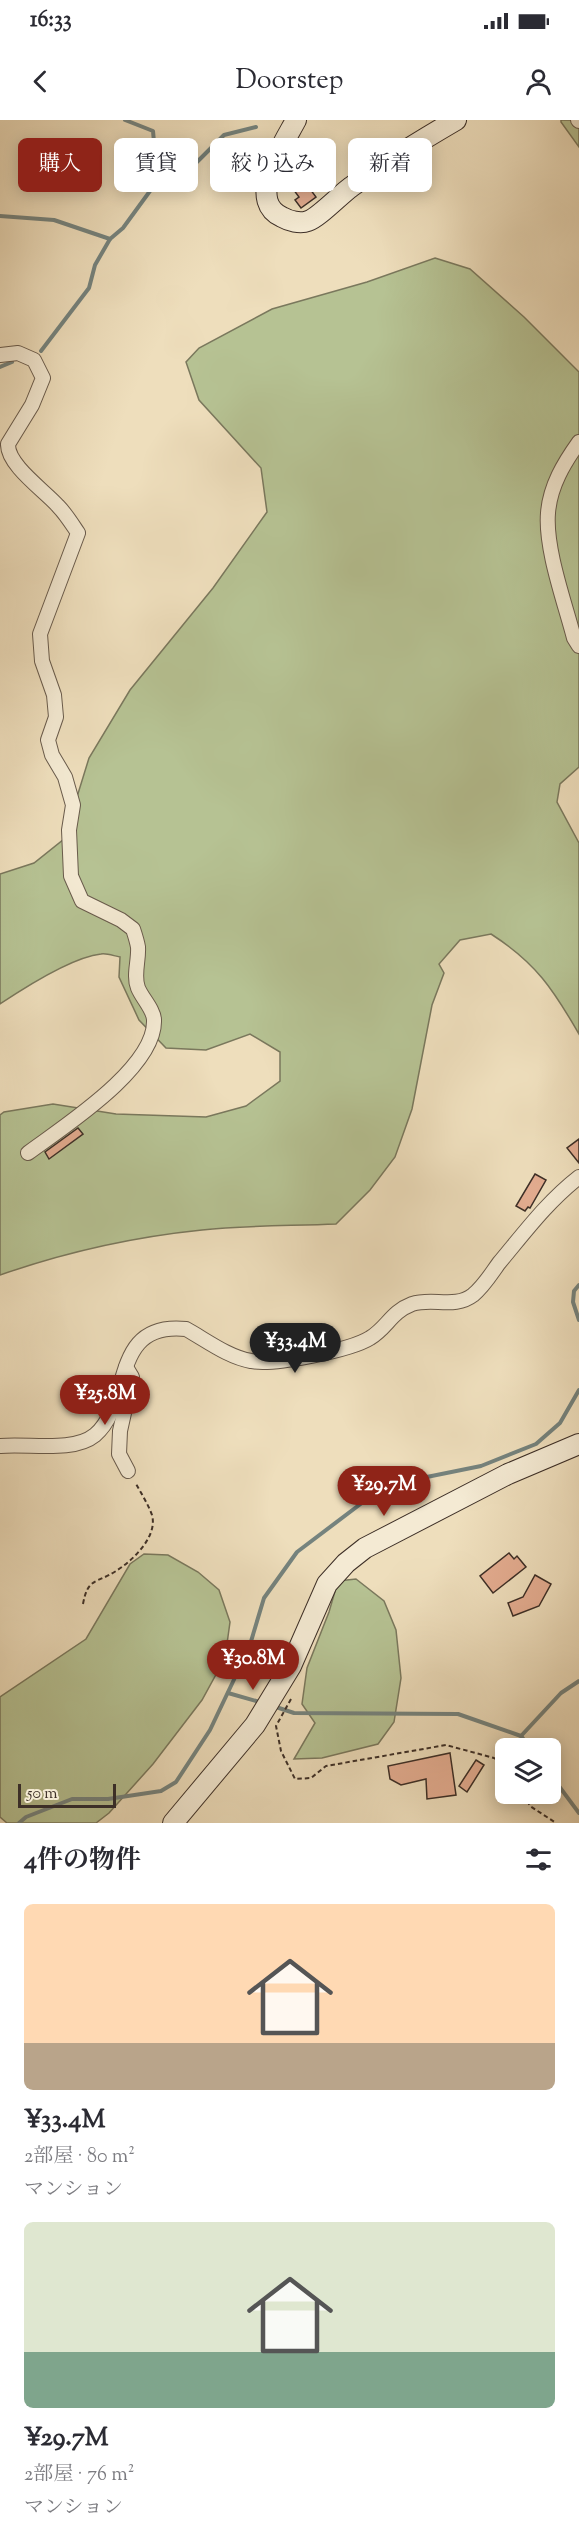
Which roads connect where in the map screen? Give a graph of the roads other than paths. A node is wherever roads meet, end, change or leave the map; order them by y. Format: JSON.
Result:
{"nodes":[{"id":1,"x":296,"y":120,"type":"edge"},
{"id":2,"x":456,"y":120,"type":"edge"},
{"id":3,"x":0,"y":355,"type":"edge"},
{"id":4,"x":579,"y":442,"type":"edge"},
{"id":5,"x":579,"y":646,"type":"edge"},
{"id":6,"x":28,"y":1153,"type":"dead end"},
{"id":7,"x":579,"y":1176,"type":"edge"},
{"id":8,"x":126,"y":1367,"type":"junction"},
{"id":9,"x":579,"y":1444,"type":"edge"},
{"id":10,"x":0,"y":1446,"type":"edge"},
{"id":11,"x":128,"y":1471,"type":"road end"},
{"id":12,"x":178,"y":1821,"type":"edge"}],
"edges":[{"from":1,"to":2,"type":"street"},
{"from":3,"to":6,"type":"street"},
{"from":4,"to":5,"type":"street"},
{"from":7,"to":8,"type":"street"},
{"from":8,"to":10,"type":"street"},
{"from":8,"to":11,"type":"street"},
{"from":9,"to":12,"type":"street"}]}
